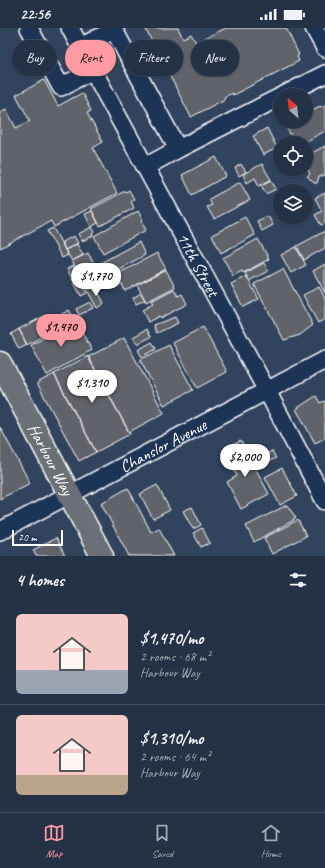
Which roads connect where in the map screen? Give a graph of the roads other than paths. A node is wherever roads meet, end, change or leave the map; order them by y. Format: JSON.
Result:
{"nodes":[{"id":1,"x":29,"y":28,"type":"edge"},
{"id":2,"x":70,"y":28,"type":"edge"},
{"id":3,"x":314,"y":28,"type":"edge"},
{"id":4,"x":76,"y":40,"type":"edge"},
{"id":5,"x":94,"y":40,"type":"edge"},
{"id":6,"x":325,"y":48,"type":"edge"},
{"id":7,"x":325,"y":74,"type":"edge"},
{"id":8,"x":82,"y":76,"type":"edge"},
{"id":9,"x":96,"y":76,"type":"edge"},
{"id":10,"x":298,"y":88,"type":"edge"},
{"id":11,"x":273,"y":101,"type":"edge"},
{"id":12,"x":178,"y":149,"type":"junction"},
{"id":13,"x":145,"y":167,"type":"junction"},
{"id":14,"x":325,"y":360,"type":"edge"},
{"id":15,"x":0,"y":363,"type":"edge"},
{"id":16,"x":268,"y":391,"type":"junction"},
{"id":17,"x":69,"y":494,"type":"junction"},
{"id":18,"x":325,"y":501,"type":"edge"},
{"id":19,"x":0,"y":531,"type":"edge"},
{"id":20,"x":102,"y":556,"type":"edge"}],
"edges":[{"from":1,"to":8,"type":"street"},
{"from":2,"to":4,"type":"street","name":"11th Street"},
{"from":3,"to":6,"type":"street"},
{"from":5,"to":12,"type":"street"},
{"from":7,"to":10,"type":"street"},
{"from":9,"to":13,"type":"street","name":"11th Street"},
{"from":11,"to":12,"type":"street"},
{"from":12,"to":13,"type":"street"},
{"from":13,"to":16,"type":"street","name":"11th Street"},
{"from":14,"to":16,"type":"street","name":"Chanslor Avenue"},
{"from":15,"to":17,"type":"main road","name":"Harbour Way"},
{"from":16,"to":17,"type":"street","name":"Chanslor Avenue"},
{"from":16,"to":18,"type":"street","name":"11th Street"},
{"from":17,"to":19,"type":"street","name":"Chanslor Avenue"},
{"from":17,"to":20,"type":"main road","name":"Harbour Way"}]}
